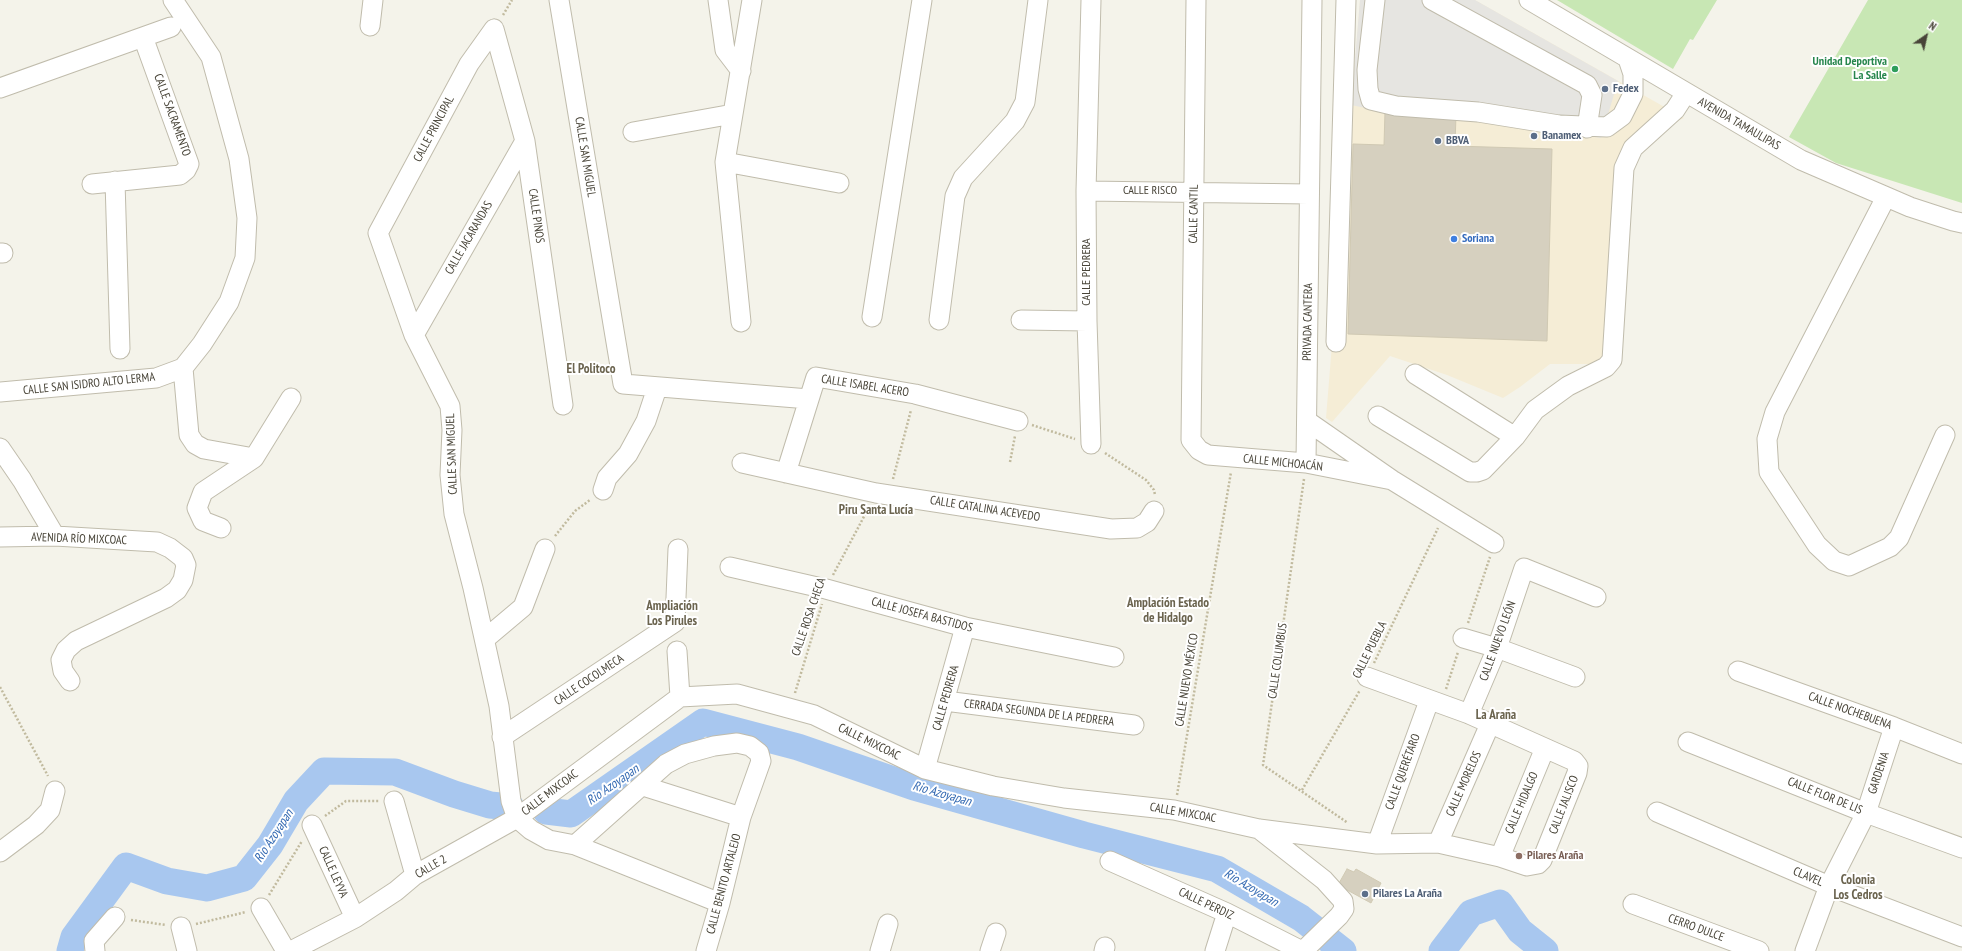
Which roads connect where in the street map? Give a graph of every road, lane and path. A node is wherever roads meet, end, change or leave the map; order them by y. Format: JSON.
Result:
{"nodes":[{"id":1,"x":173,"y":0,"type":"edge"},
{"id":2,"x":373,"y":0,"type":"edge"},
{"id":3,"x":559,"y":0,"type":"edge"},
{"id":4,"x":718,"y":0,"type":"edge"},
{"id":5,"x":752,"y":0,"type":"edge"},
{"id":6,"x":922,"y":0,"type":"edge"},
{"id":7,"x":1038,"y":0,"type":"edge"},
{"id":8,"x":1091,"y":0,"type":"edge"},
{"id":9,"x":1196,"y":0,"type":"edge"},
{"id":10,"x":1312,"y":0,"type":"edge"},
{"id":11,"x":1346,"y":0,"type":"edge"},
{"id":12,"x":1375,"y":0,"type":"edge"},
{"id":13,"x":1432,"y":0,"type":"edge"},
{"id":14,"x":1529,"y":0,"type":"edge"},
{"id":15,"x":370,"y":26,"type":"dead end"},
{"id":16,"x":171,"y":27,"type":"dead end"},
{"id":17,"x":494,"y":29,"type":"joint"},
{"id":18,"x":143,"y":37,"type":"junction"},
{"id":19,"x":1628,"y":59,"type":"junction"},
{"id":20,"x":741,"y":71,"type":"junction"},
{"id":21,"x":0,"y":88,"type":"edge"},
{"id":22,"x":1686,"y":93,"type":"junction"},
{"id":23,"x":732,"y":114,"type":"junction"},
{"id":24,"x":1588,"y":128,"type":"junction"},
{"id":25,"x":633,"y":132,"type":"dead end"},
{"id":26,"x":525,"y":141,"type":"junction"},
{"id":27,"x":725,"y":162,"type":"junction"},
{"id":28,"x":115,"y":180,"type":"junction"},
{"id":29,"x":839,"y":183,"type":"dead end"},
{"id":30,"x":92,"y":184,"type":"dead end"},
{"id":31,"x":1086,"y":191,"type":"junction"},
{"id":32,"x":1194,"y":191,"type":"junction"},
{"id":33,"x":1309,"y":194,"type":"junction"},
{"id":34,"x":1886,"y":197,"type":"junction"},
{"id":35,"x":1962,"y":223,"type":"edge"},
{"id":36,"x":378,"y":232,"type":"joint"},
{"id":37,"x":872,"y":317,"type":"dead end"},
{"id":38,"x":939,"y":320,"type":"dead end"},
{"id":39,"x":1021,"y":320,"type":"dead end"},
{"id":40,"x":741,"y":322,"type":"dead end"},
{"id":41,"x":1087,"y":322,"type":"junction"},
{"id":42,"x":414,"y":335,"type":"junction"},
{"id":43,"x":1336,"y":342,"type":"dead end"},
{"id":44,"x":120,"y":349,"type":"dead end"},
{"id":45,"x":182,"y":368,"type":"junction"},
{"id":46,"x":1415,"y":374,"type":"dead end"},
{"id":47,"x":623,"y":384,"type":"joint"},
{"id":48,"x":657,"y":388,"type":"junction"},
{"id":49,"x":0,"y":392,"type":"edge"},
{"id":50,"x":915,"y":394,"type":"junction"},
{"id":51,"x":291,"y":398,"type":"dead end"},
{"id":52,"x":809,"y":399,"type":"junction"},
{"id":53,"x":563,"y":405,"type":"dead end"},
{"id":54,"x":1378,"y":416,"type":"dead end"},
{"id":55,"x":1018,"y":421,"type":"junction"},
{"id":56,"x":1307,"y":421,"type":"junction"},
{"id":57,"x":1190,"y":428,"type":"joint"},
{"id":58,"x":1946,"y":435,"type":"dead end"},
{"id":59,"x":1515,"y":437,"type":"junction"},
{"id":60,"x":1091,"y":444,"type":"junction"},
{"id":61,"x":0,"y":448,"type":"edge"},
{"id":62,"x":254,"y":458,"type":"junction"},
{"id":63,"x":1233,"y":458,"type":"junction"},
{"id":64,"x":1010,"y":462,"type":"dead end"},
{"id":65,"x":742,"y":463,"type":"dead end"},
{"id":66,"x":1306,"y":463,"type":"junction"},
{"id":67,"x":786,"y":473,"type":"junction"},
{"id":68,"x":1392,"y":480,"type":"junction"},
{"id":69,"x":603,"y":490,"type":"joint"},
{"id":70,"x":883,"y":494,"type":"junction"},
{"id":71,"x":1154,"y":511,"type":"joint"},
{"id":72,"x":1445,"y":513,"type":"junction"},
{"id":73,"x":221,"y":528,"type":"dead end"},
{"id":74,"x":55,"y":536,"type":"junction"},
{"id":75,"x":0,"y":537,"type":"edge"},
{"id":76,"x":1494,"y":543,"type":"dead end"},
{"id":77,"x":545,"y":549,"type":"joint"},
{"id":78,"x":678,"y":549,"type":"dead end"},
{"id":79,"x":730,"y":567,"type":"dead end"},
{"id":80,"x":826,"y":589,"type":"junction"},
{"id":81,"x":1596,"y":597,"type":"dead end"},
{"id":82,"x":965,"y":627,"type":"junction"},
{"id":83,"x":1463,"y":638,"type":"dead end"},
{"id":84,"x":485,"y":639,"type":"junction"},
{"id":85,"x":1497,"y":648,"type":"junction"},
{"id":86,"x":676,"y":650,"type":"dead end"},
{"id":87,"x":1114,"y":657,"type":"dead end"},
{"id":88,"x":1738,"y":671,"type":"dead end"},
{"id":89,"x":1367,"y":677,"type":"junction"},
{"id":90,"x":1575,"y":677,"type":"dead end"},
{"id":91,"x":70,"y":681,"type":"dead end"},
{"id":92,"x":0,"y":688,"type":"edge"},
{"id":93,"x":680,"y":697,"type":"junction"},
{"id":94,"x":945,"y":701,"type":"junction"},
{"id":95,"x":1430,"y":701,"type":"junction"},
{"id":96,"x":791,"y":709,"type":"junction"},
{"id":97,"x":1469,"y":714,"type":"junction"},
{"id":98,"x":1490,"y":724,"type":"junction"},
{"id":99,"x":1134,"y":725,"type":"dead end"},
{"id":100,"x":1894,"y":727,"type":"junction"},
{"id":101,"x":502,"y":737,"type":"junction"},
{"id":102,"x":1688,"y":742,"type":"dead end"},
{"id":103,"x":1545,"y":748,"type":"junction"},
{"id":104,"x":1962,"y":754,"type":"edge"},
{"id":105,"x":925,"y":769,"type":"junction"},
{"id":106,"x":643,"y":786,"type":"junction"},
{"id":107,"x":1302,"y":790,"type":"junction"},
{"id":108,"x":55,"y":791,"type":"joint"},
{"id":109,"x":394,"y":801,"type":"joint"},
{"id":110,"x":1174,"y":810,"type":"junction"},
{"id":111,"x":1657,"y":812,"type":"dead end"},
{"id":112,"x":1866,"y":812,"type":"junction"},
{"id":113,"x":741,"y":817,"type":"junction"},
{"id":114,"x":517,"y":818,"type":"junction"},
{"id":115,"x":312,"y":825,"type":"junction"},
{"id":116,"x":1352,"y":826,"type":"dead end"},
{"id":117,"x":1259,"y":829,"type":"junction"},
{"id":118,"x":1438,"y":843,"type":"junction"},
{"id":119,"x":1376,"y":844,"type":"junction"},
{"id":120,"x":575,"y":845,"type":"junction"},
{"id":121,"x":1962,"y":848,"type":"edge"},
{"id":122,"x":0,"y":852,"type":"edge"},
{"id":123,"x":1500,"y":857,"type":"junction"},
{"id":124,"x":1110,"y":861,"type":"dead end"},
{"id":125,"x":416,"y":875,"type":"junction"},
{"id":126,"x":1829,"y":886,"type":"junction"},
{"id":127,"x":720,"y":903,"type":"junction"},
{"id":128,"x":1633,"y":904,"type":"dead end"},
{"id":129,"x":261,"y":908,"type":"junction"},
{"id":130,"x":1227,"y":913,"type":"junction"},
{"id":131,"x":115,"y":917,"type":"joint"},
{"id":132,"x":355,"y":918,"type":"junction"},
{"id":133,"x":888,"y":924,"type":"dead end"},
{"id":134,"x":181,"y":927,"type":"junction"},
{"id":135,"x":1962,"y":937,"type":"edge"},
{"id":136,"x":95,"y":951,"type":"edge"},
{"id":137,"x":187,"y":951,"type":"edge"},
{"id":138,"x":286,"y":951,"type":"edge"},
{"id":139,"x":291,"y":951,"type":"edge"},
{"id":140,"x":706,"y":951,"type":"edge"},
{"id":141,"x":880,"y":951,"type":"edge"},
{"id":142,"x":1215,"y":951,"type":"edge"},
{"id":143,"x":1302,"y":951,"type":"edge"},
{"id":144,"x":1759,"y":951,"type":"edge"},
{"id":145,"x":1805,"y":951,"type":"edge"}],
"edges":[{"from":1,"to":45,"type":"street","name":"CALLE SAN ISIDRO ALTO LERMA"},
{"from":2,"to":15,"type":"street"},
{"from":3,"to":47,"type":"street","name":"CALLE SAN MIGUEL"},
{"from":4,"to":20,"type":"street"},
{"from":5,"to":20,"type":"street"},
{"from":6,"to":37,"type":"street"},
{"from":7,"to":38,"type":"street"},
{"from":8,"to":31,"type":"street","name":"CALLE PEDRERA"},
{"from":9,"to":32,"type":"street","name":"CALLE CANTIL"},
{"from":10,"to":33,"type":"street","name":"PRIVADA CANTERA"},
{"from":11,"to":43,"type":"street"},
{"from":12,"to":24,"type":"street"},
{"from":13,"to":24,"type":"street"},
{"from":14,"to":19,"type":"street","name":"AVENIDA TAMAULIPAS"},
{"from":16,"to":18,"type":"street"},
{"from":17,"to":26,"type":"street","name":"CALLE PINOS"},
{"from":17,"to":36,"type":"street","name":"CALLE PRINCIPAL"},
{"from":18,"to":21,"type":"street"},
{"from":18,"to":28,"type":"street","name":"CALLE SACRAMENTO"},
{"from":19,"to":22,"type":"street","name":"AVENIDA TAMAULIPAS"},
{"from":19,"to":24,"type":"street"},
{"from":20,"to":23,"type":"street"},
{"from":22,"to":34,"type":"street","name":"AVENIDA TAMAULIPAS"},
{"from":22,"to":59,"type":"street"},
{"from":23,"to":25,"type":"street"},
{"from":23,"to":27,"type":"street"},
{"from":26,"to":42,"type":"street","name":"CALLE JACARANDAS"},
{"from":26,"to":53,"type":"street","name":"CALLE PINOS"},
{"from":27,"to":29,"type":"street"},
{"from":27,"to":40,"type":"street"},
{"from":28,"to":30,"type":"street","name":"CALLE SACRAMENTO"},
{"from":28,"to":44,"type":"street"},
{"from":31,"to":32,"type":"street","name":"CALLE RISCO"},
{"from":31,"to":41,"type":"street","name":"CALLE PEDRERA"},
{"from":32,"to":33,"type":"street","name":"CALLE RISCO"},
{"from":32,"to":57,"type":"street","name":"CALLE CANTIL"},
{"from":33,"to":56,"type":"street","name":"PRIVADA CANTERA"},
{"from":34,"to":35,"type":"street","name":"AVENIDA TAMAULIPAS"},
{"from":34,"to":58,"type":"street"},
{"from":36,"to":42,"type":"street","name":"CALLE SAN MIGUEL"},
{"from":39,"to":41,"type":"street"},
{"from":41,"to":60,"type":"street","name":"CALLE PEDRERA"},
{"from":42,"to":84,"type":"street","name":"CALLE SAN MIGUEL"},
{"from":45,"to":49,"type":"street","name":"CALLE SAN ISIDRO ALTO LERMA"},
{"from":45,"to":62,"type":"street"},
{"from":46,"to":59,"type":"street"},
{"from":47,"to":48,"type":"street","name":"CALLE ISABEL ACERO"},
{"from":48,"to":52,"type":"street","name":"CALLE ISABEL ACERO"},
{"from":48,"to":69,"type":"street"},
{"from":50,"to":52,"type":"street","name":"CALLE ISABEL ACERO"},
{"from":50,"to":55,"type":"street","name":"CALLE ISABEL ACERO"},
{"from":50,"to":70,"type":"path","name":"CALLE ROSA CHECA"},
{"from":51,"to":62,"type":"street"},
{"from":52,"to":67,"type":"street"},
{"from":54,"to":59,"type":"street"},
{"from":55,"to":60,"type":"path"},
{"from":55,"to":64,"type":"path"},
{"from":56,"to":66,"type":"street"},
{"from":56,"to":68,"type":"street"},
{"from":57,"to":63,"type":"street","name":"CALLE MICHOACÁN"},
{"from":60,"to":71,"type":"path"},
{"from":61,"to":74,"type":"street"},
{"from":62,"to":73,"type":"street"},
{"from":63,"to":66,"type":"street","name":"CALLE MICHOACÁN"},
{"from":63,"to":110,"type":"path","name":"CALLE NUEVO MÉXICO"},
{"from":65,"to":67,"type":"street","name":"CALLE CATALINA ACEVEDO"},
{"from":66,"to":68,"type":"street","name":"CALLE MICHOACÁN"},
{"from":66,"to":107,"type":"path","name":"CALLE COLUMBUS"},
{"from":67,"to":70,"type":"street","name":"CALLE CATALINA ACEVEDO"},
{"from":68,"to":72,"type":"street"},
{"from":69,"to":77,"type":"path"},
{"from":70,"to":71,"type":"street","name":"CALLE CATALINA ACEVEDO"},
{"from":70,"to":80,"type":"path","name":"CALLE ROSA CHECA"},
{"from":72,"to":76,"type":"street"},
{"from":72,"to":89,"type":"path","name":"CALLE PUEBLA"},
{"from":74,"to":75,"type":"street","name":"AVENIDA RÍO MIXCOAC"},
{"from":74,"to":91,"type":"street","name":"AVENIDA RÍO MIXCOAC"},
{"from":77,"to":84,"type":"street"},
{"from":78,"to":101,"type":"street","name":"CALLE COCOLMECA"},
{"from":79,"to":80,"type":"street","name":"CALLE JOSEFA BASTIDOS"},
{"from":80,"to":82,"type":"street","name":"CALLE JOSEFA BASTIDOS"},
{"from":80,"to":96,"type":"path","name":"CALLE ROSA CHECA"},
{"from":81,"to":85,"type":"street","name":"CALLE NUEVO LEÓN"},
{"from":82,"to":87,"type":"street","name":"CALLE JOSEFA BASTIDOS"},
{"from":82,"to":94,"type":"street","name":"CALLE PEDRERA"},
{"from":83,"to":85,"type":"street"},
{"from":84,"to":101,"type":"street","name":"CALLE SAN MIGUEL"},
{"from":85,"to":90,"type":"street"},
{"from":85,"to":97,"type":"street","name":"CALLE NUEVO LEÓN"},
{"from":86,"to":93,"type":"street"},
{"from":88,"to":100,"type":"street","name":"CALLE NOCHEBUENA"},
{"from":89,"to":95,"type":"street"},
{"from":89,"to":107,"type":"path","name":"CALLE PUEBLA"},
{"from":92,"to":108,"type":"path"},
{"from":93,"to":96,"type":"street","name":"CALLE MIXCOAC"},
{"from":93,"to":114,"type":"street","name":"CALLE MIXCOAC"},
{"from":94,"to":99,"type":"street","name":"CERRADA SEGUNDA DE LA PEDRERA"},
{"from":94,"to":105,"type":"street","name":"CALLE PEDRERA"},
{"from":95,"to":97,"type":"street"},
{"from":95,"to":119,"type":"street","name":"CALLE QUERÉTARO"},
{"from":96,"to":105,"type":"street","name":"CALLE MIXCOAC"},
{"from":97,"to":98,"type":"street"},
{"from":98,"to":103,"type":"street"},
{"from":98,"to":118,"type":"street","name":"CALLE MORELOS"},
{"from":100,"to":104,"type":"street","name":"CALLE NOCHEBUENA"},
{"from":100,"to":112,"type":"street","name":"GARDENIA"},
{"from":101,"to":114,"type":"street","name":"CALLE SAN MIGUEL"},
{"from":102,"to":112,"type":"street","name":"CALLE FLOR DE LIS"},
{"from":103,"to":123,"type":"street","name":"CALLE HIDALGO"},
{"from":103,"to":123,"type":"street","name":"CALLE JALISCO"},
{"from":105,"to":110,"type":"street","name":"CALLE MIXCOAC"},
{"from":106,"to":113,"type":"street","name":"CALLE BENITO ARTALEJO"},
{"from":106,"to":113,"type":"street","name":"CALLE BENITO ARTALEJO"},
{"from":106,"to":120,"type":"street"},
{"from":107,"to":116,"type":"path","name":"CALLE COLUMBUS"},
{"from":108,"to":122,"type":"street"},
{"from":109,"to":115,"type":"path"},
{"from":109,"to":125,"type":"street"},
{"from":110,"to":117,"type":"street","name":"CALLE MIXCOAC"},
{"from":111,"to":126,"type":"street","name":"CLAVEL"},
{"from":112,"to":121,"type":"street","name":"CALLE FLOR DE LIS"},
{"from":112,"to":126,"type":"street","name":"GARDENIA"},
{"from":113,"to":127,"type":"street","name":"CALLE BENITO ARTALEJO"},
{"from":114,"to":120,"type":"street"},
{"from":114,"to":125,"type":"street","name":"CALLE 2"},
{"from":115,"to":129,"type":"path"},
{"from":115,"to":132,"type":"street","name":"CALLE LEYVA"},
{"from":117,"to":119,"type":"street"},
{"from":117,"to":143,"type":"street","name":"CALLE PERDIZ"},
{"from":118,"to":119,"type":"street"},
{"from":118,"to":123,"type":"street"},
{"from":120,"to":127,"type":"street"},
{"from":124,"to":130,"type":"street","name":"CALLE PERDIZ"},
{"from":125,"to":132,"type":"street","name":"CALLE 2"},
{"from":126,"to":135,"type":"street","name":"CLAVEL"},
{"from":126,"to":145,"type":"street","name":"GARDENIA"},
{"from":127,"to":140,"type":"street","name":"CALLE BENITO ARTALEJO"},
{"from":128,"to":144,"type":"street","name":"CERRO DULCE"},
{"from":129,"to":134,"type":"path"},
{"from":129,"to":138,"type":"street"},
{"from":130,"to":142,"type":"street"},
{"from":130,"to":143,"type":"street","name":"CALLE PERDIZ"},
{"from":131,"to":134,"type":"path"},
{"from":131,"to":136,"type":"street"},
{"from":132,"to":139,"type":"street","name":"CALLE 2"},
{"from":133,"to":141,"type":"street"},
{"from":134,"to":137,"type":"street"}]}
